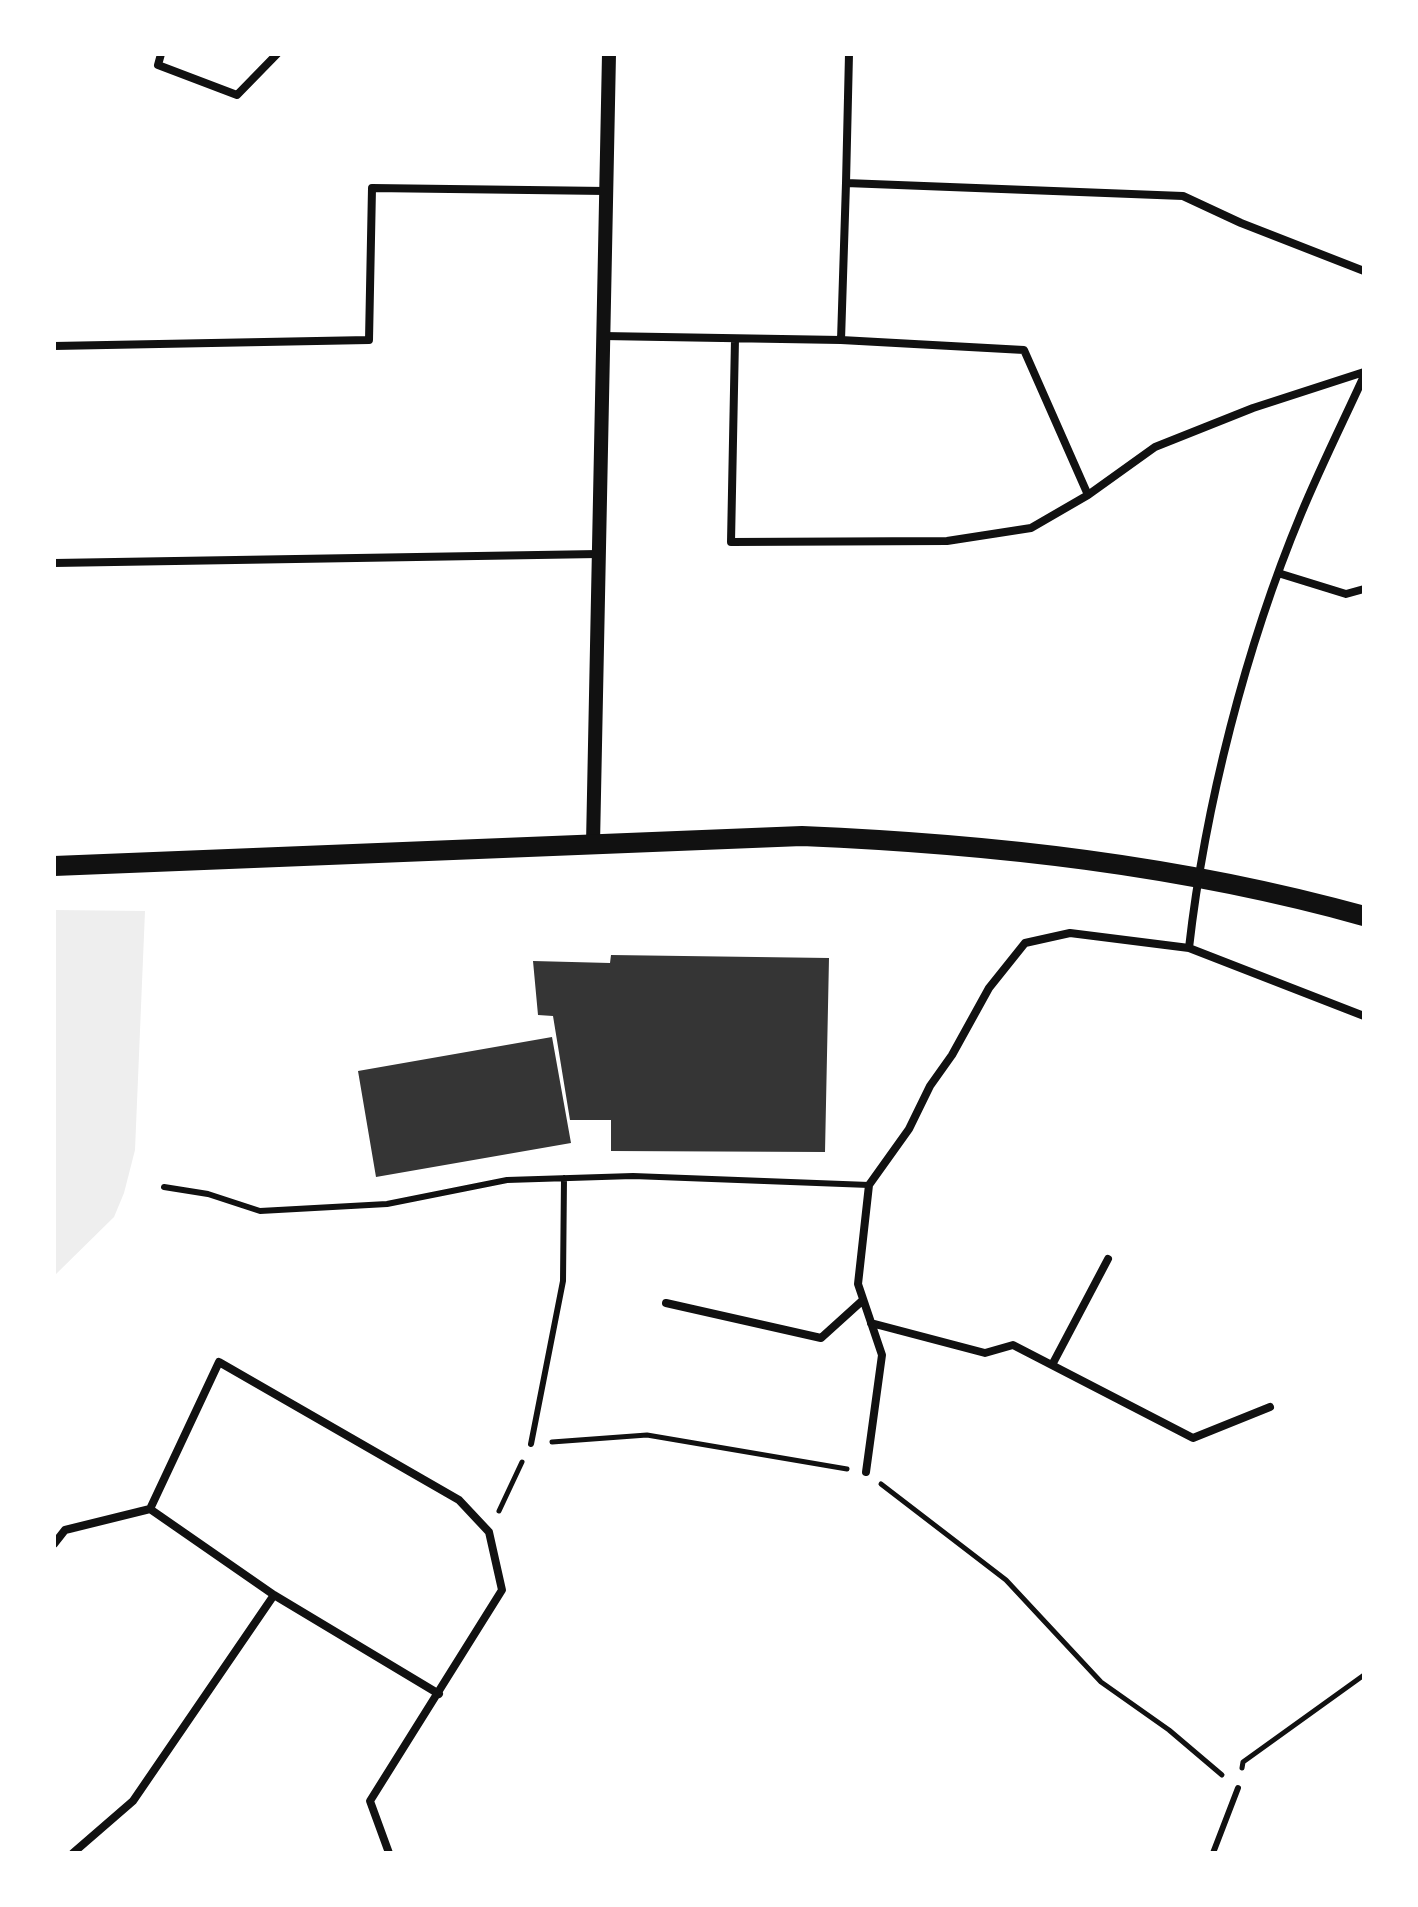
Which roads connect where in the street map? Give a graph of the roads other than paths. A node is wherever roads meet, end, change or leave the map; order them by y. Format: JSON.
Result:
{"nodes":[{"id":1,"x":161,"y":54,"type":"edge"},
{"id":2,"x":277,"y":54,"type":"edge"},
{"id":3,"x":609,"y":54,"type":"edge"},
{"id":4,"x":849,"y":54,"type":"edge"},
{"id":5,"x":846,"y":183,"type":"junction"},
{"id":6,"x":606,"y":191,"type":"junction"},
{"id":7,"x":1364,"y":271,"type":"edge"},
{"id":8,"x":602,"y":336,"type":"junction"},
{"id":9,"x":735,"y":339,"type":"junction"},
{"id":10,"x":841,"y":340,"type":"junction"},
{"id":11,"x":54,"y":346,"type":"edge"},
{"id":12,"x":1364,"y":374,"type":"edge"},
{"id":13,"x":1088,"y":495,"type":"junction"},
{"id":14,"x":598,"y":554,"type":"junction"},
{"id":15,"x":54,"y":563,"type":"edge"},
{"id":16,"x":1278,"y":573,"type":"junction"},
{"id":17,"x":1364,"y":589,"type":"edge"},
{"id":18,"x":593,"y":843,"type":"junction"},
{"id":19,"x":54,"y":866,"type":"edge"},
{"id":20,"x":1198,"y":877,"type":"junction"},
{"id":21,"x":1364,"y":916,"type":"edge"},
{"id":22,"x":1189,"y":948,"type":"junction"},
{"id":23,"x":1364,"y":1016,"type":"edge"},
{"id":24,"x":564,"y":1178,"type":"junction"},
{"id":25,"x":869,"y":1185,"type":"junction"},
{"id":26,"x":164,"y":1187,"type":"dead end"},
{"id":27,"x":1108,"y":1259,"type":"dead end"},
{"id":28,"x":863,"y":1300,"type":"junction"},
{"id":29,"x":666,"y":1303,"type":"dead end"},
{"id":30,"x":871,"y":1323,"type":"junction"},
{"id":31,"x":1052,"y":1365,"type":"junction"},
{"id":32,"x":1270,"y":1407,"type":"dead end"},
{"id":33,"x":531,"y":1444,"type":"road end"},
{"id":34,"x":866,"y":1472,"type":"road end"},
{"id":35,"x":150,"y":1509,"type":"junction"},
{"id":36,"x":54,"y":1544,"type":"edge"},
{"id":37,"x":274,"y":1595,"type":"junction"},
{"id":38,"x":439,"y":1694,"type":"junction"},
{"id":39,"x":1238,"y":1788,"type":"road end"},
{"id":40,"x":73,"y":1853,"type":"edge"},
{"id":41,"x":389,"y":1853,"type":"edge"},
{"id":42,"x":1213,"y":1853,"type":"edge"}],
"edges":[{"from":1,"to":2,"type":"street"},
{"from":3,"to":6,"type":"street"},
{"from":4,"to":5,"type":"street"},
{"from":5,"to":7,"type":"street"},
{"from":5,"to":10,"type":"street"},
{"from":6,"to":8,"type":"street"},
{"from":6,"to":11,"type":"street"},
{"from":8,"to":9,"type":"street"},
{"from":8,"to":14,"type":"street"},
{"from":9,"to":10,"type":"street"},
{"from":9,"to":13,"type":"street"},
{"from":10,"to":13,"type":"street"},
{"from":12,"to":13,"type":"street"},
{"from":12,"to":16,"type":"street"},
{"from":14,"to":15,"type":"street"},
{"from":14,"to":18,"type":"street"},
{"from":16,"to":17,"type":"street"},
{"from":16,"to":20,"type":"street"},
{"from":18,"to":19,"type":"main road"},
{"from":18,"to":20,"type":"main road"},
{"from":20,"to":21,"type":"main road"},
{"from":20,"to":22,"type":"street"},
{"from":22,"to":23,"type":"street"},
{"from":22,"to":25,"type":"street"},
{"from":24,"to":25,"type":"lane"},
{"from":24,"to":26,"type":"lane"},
{"from":24,"to":33,"type":"lane"},
{"from":25,"to":28,"type":"street"},
{"from":27,"to":31,"type":"street"},
{"from":28,"to":29,"type":"street"},
{"from":28,"to":30,"type":"street"},
{"from":30,"to":31,"type":"street"},
{"from":30,"to":34,"type":"street"},
{"from":31,"to":32,"type":"street"},
{"from":35,"to":36,"type":"street"},
{"from":35,"to":37,"type":"street"},
{"from":35,"to":38,"type":"street"},
{"from":37,"to":38,"type":"street"},
{"from":37,"to":40,"type":"street"},
{"from":38,"to":41,"type":"street"},
{"from":39,"to":42,"type":"lane"}]}
